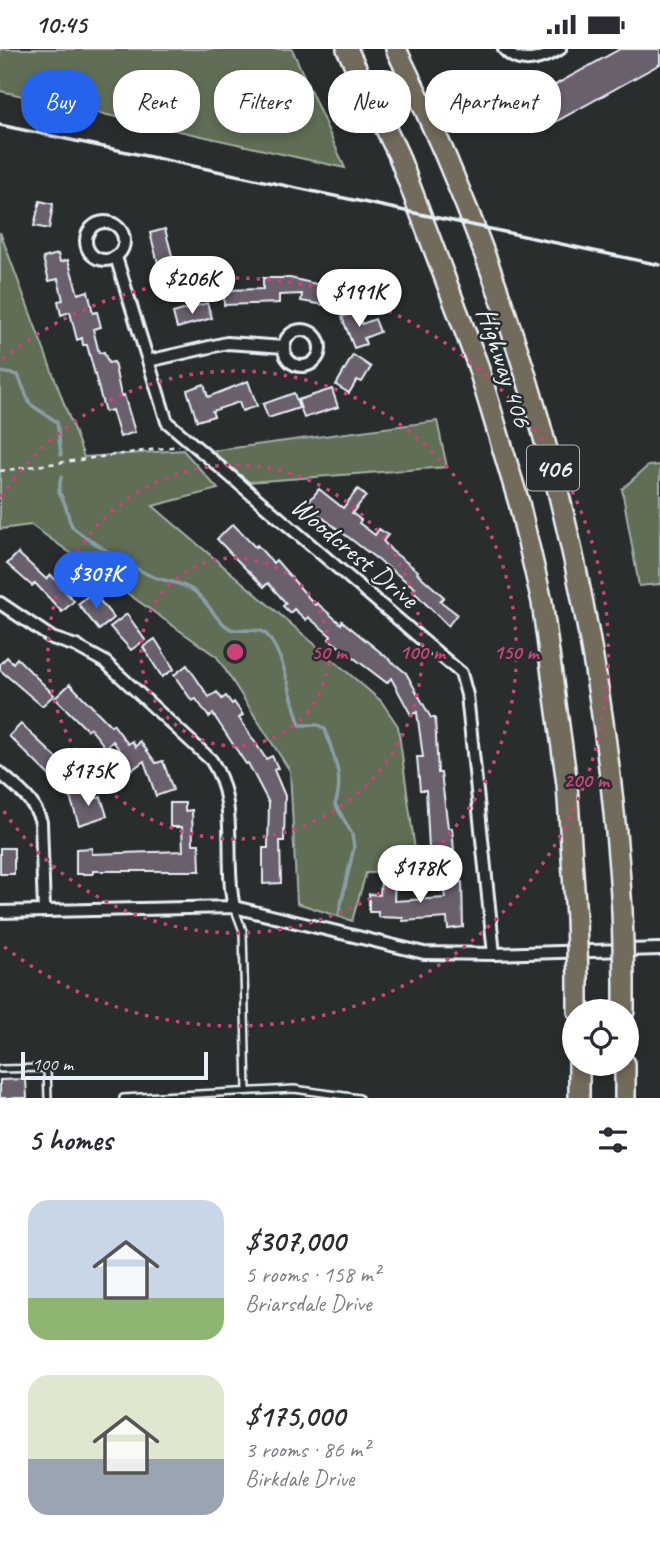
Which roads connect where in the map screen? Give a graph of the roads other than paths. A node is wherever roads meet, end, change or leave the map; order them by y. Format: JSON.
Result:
{"nodes":[{"id":1,"x":347,"y":49,"type":"edge"},
{"id":2,"x":396,"y":49,"type":"edge"},
{"id":3,"x":504,"y":49,"type":"edge"},
{"id":4,"x":560,"y":49,"type":"edge"},
{"id":5,"x":116,"y":257,"type":"dead end"},
{"id":6,"x":284,"y":347,"type":"dead end"},
{"id":7,"x":148,"y":361,"type":"junction"},
{"id":8,"x":0,"y":604,"type":"edge"},
{"id":9,"x":0,"y":773,"type":"edge"},
{"id":10,"x":234,"y":907,"type":"junction"},
{"id":11,"x":44,"y":911,"type":"junction"},
{"id":12,"x":0,"y":912,"type":"edge"},
{"id":13,"x":660,"y":949,"type":"edge"},
{"id":14,"x":494,"y":954,"type":"junction"},
{"id":15,"x":578,"y":999,"type":"edge"},
{"id":16,"x":624,"y":999,"type":"edge"},
{"id":17,"x":0,"y":1069,"type":"edge"},
{"id":18,"x":579,"y":1076,"type":"edge"},
{"id":19,"x":625,"y":1076,"type":"edge"},
{"id":20,"x":247,"y":1091,"type":"junction"},
{"id":21,"x":48,"y":1098,"type":"edge"},
{"id":22,"x":123,"y":1098,"type":"edge"},
{"id":23,"x":359,"y":1098,"type":"edge"},
{"id":24,"x":579,"y":1098,"type":"edge"},
{"id":25,"x":625,"y":1098,"type":"edge"}],
"edges":[{"from":1,"to":15,"type":"highway","name":"Highway 406","number":"406","bridge":true},
{"from":2,"to":16,"type":"highway","name":"Highway 406","number":"406","bridge":true},
{"from":3,"to":4,"type":"street"},
{"from":5,"to":7,"type":"street","name":"Woodcrest Drive"},
{"from":6,"to":7,"type":"street"},
{"from":7,"to":14,"type":"street","name":"Woodcrest Drive"},
{"from":8,"to":10,"type":"street"},
{"from":9,"to":11,"type":"street"},
{"from":10,"to":11,"type":"street"},
{"from":10,"to":14,"type":"street"},
{"from":10,"to":20,"type":"lane"},
{"from":11,"to":12,"type":"street"},
{"from":13,"to":14,"type":"street"},
{"from":17,"to":21,"type":"lane"},
{"from":18,"to":24,"type":"highway"},
{"from":19,"to":25,"type":"highway"},
{"from":20,"to":22,"type":"lane"},
{"from":20,"to":23,"type":"lane"}]}
